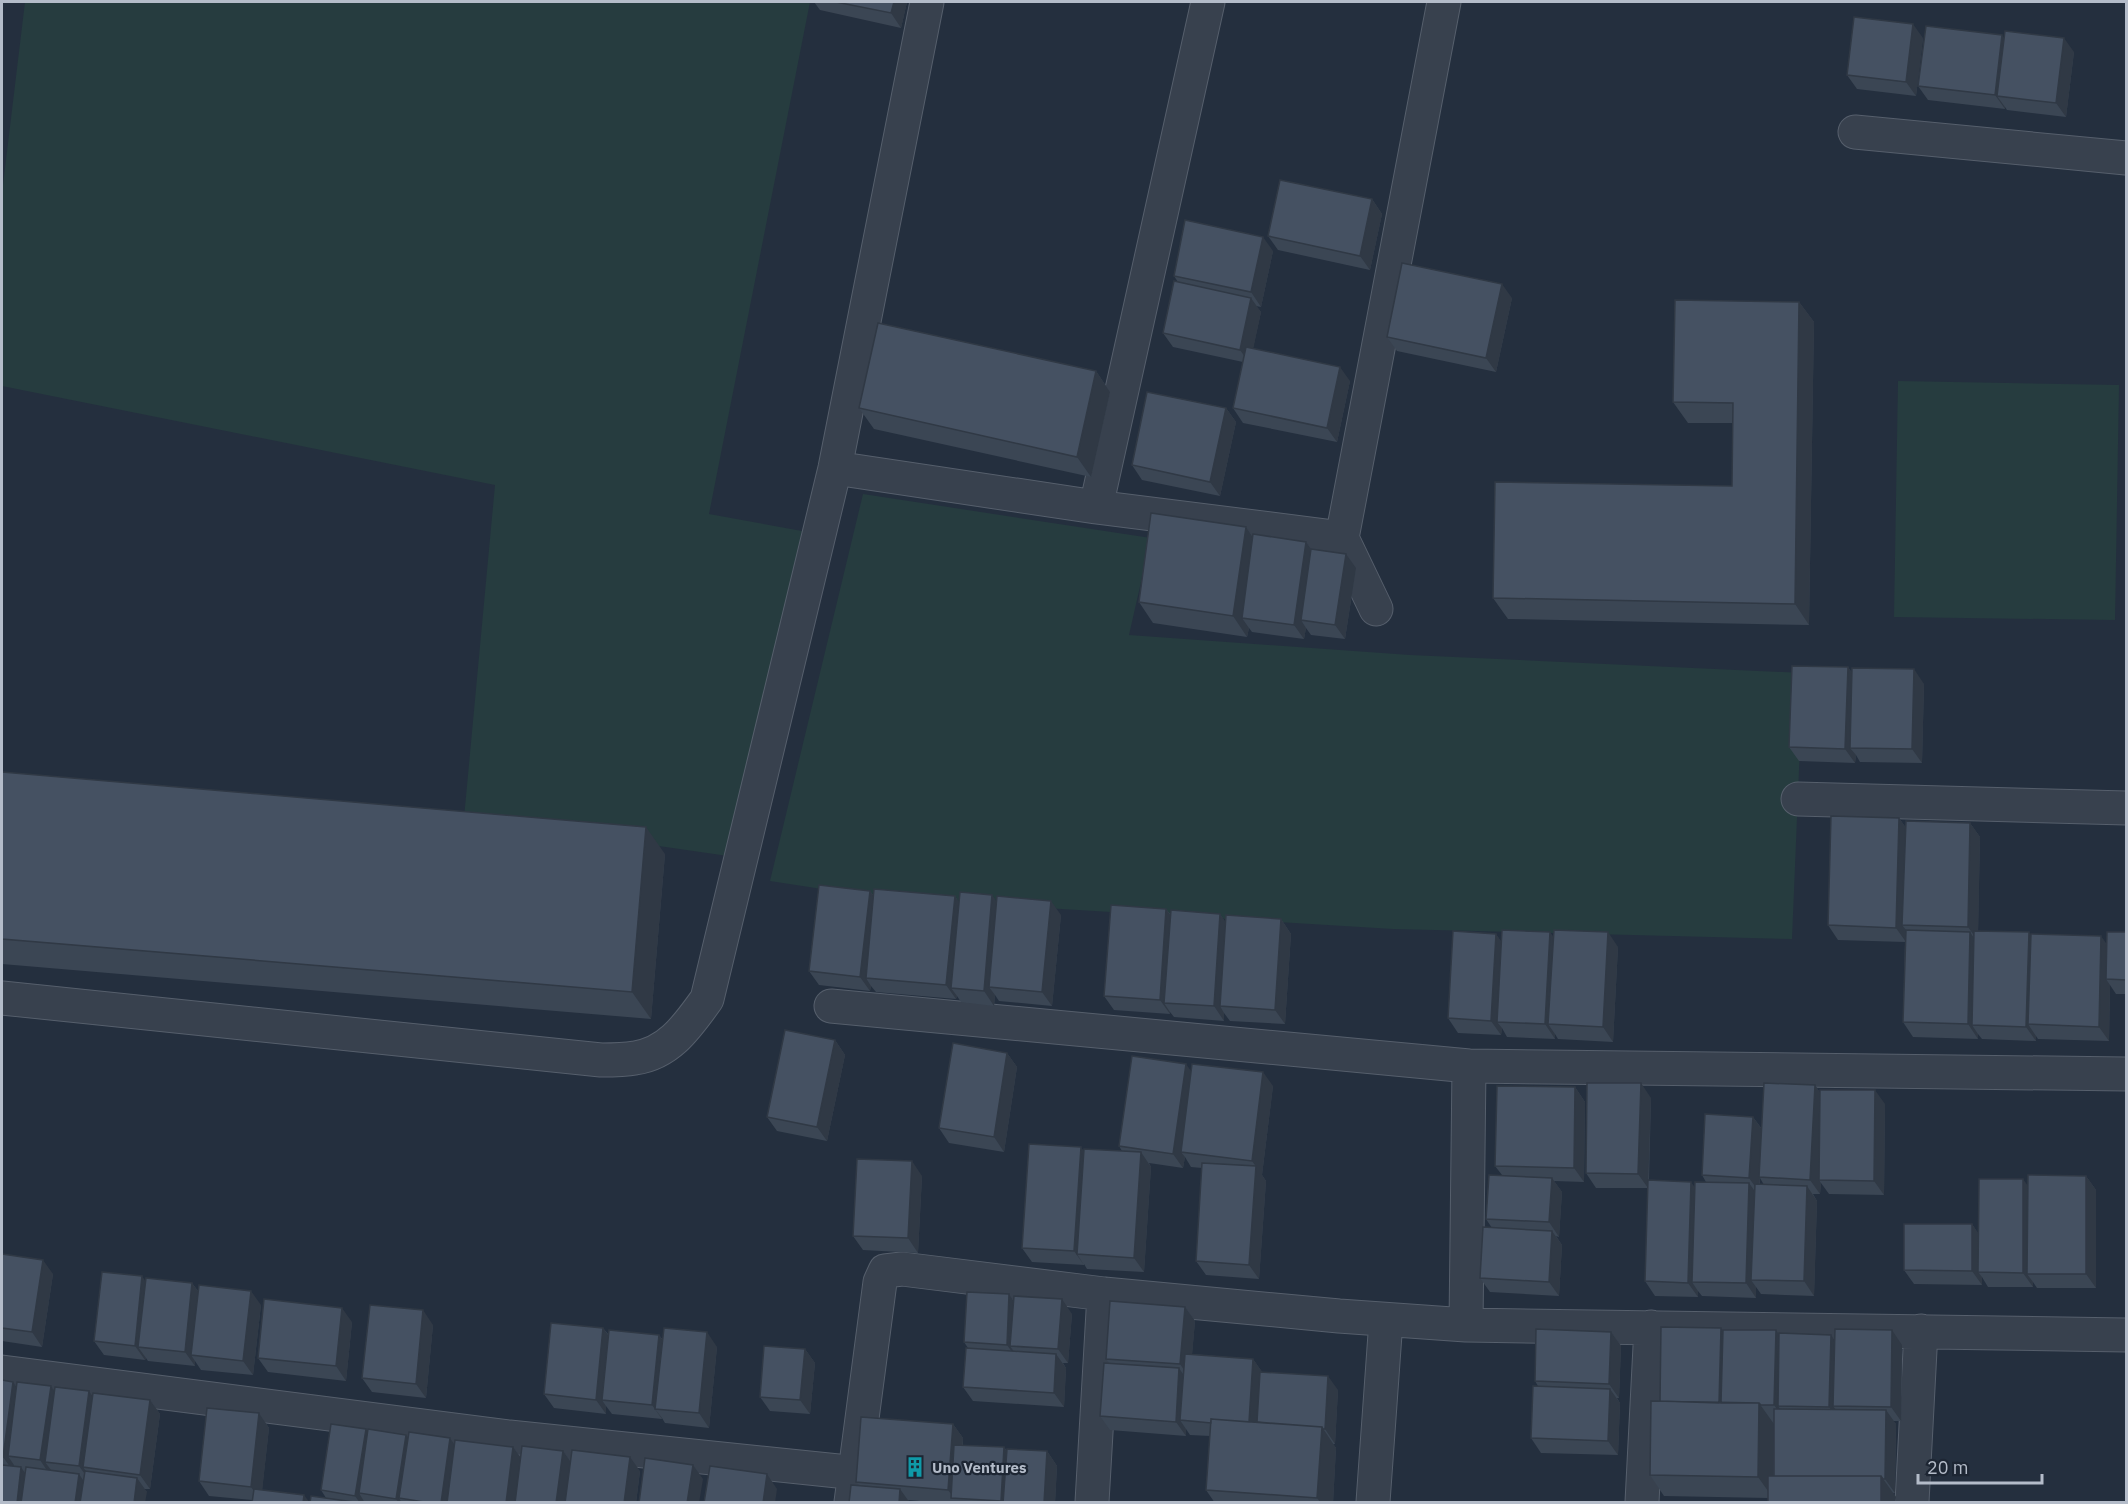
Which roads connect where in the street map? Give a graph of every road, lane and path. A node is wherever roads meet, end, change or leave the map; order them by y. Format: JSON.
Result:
{"nodes":[{"id":1,"x":927,"y":2,"type":"edge"},
{"id":2,"x":1208,"y":2,"type":"edge"},
{"id":3,"x":1444,"y":2,"type":"edge"},
{"id":4,"x":1856,"y":132,"type":"dead end"},
{"id":5,"x":2127,"y":158,"type":"edge"},
{"id":6,"x":835,"y":468,"type":"junction"},
{"id":7,"x":1096,"y":507,"type":"junction"},
{"id":8,"x":1342,"y":538,"type":"junction"},
{"id":9,"x":1376,"y":609,"type":"dead end"},
{"id":10,"x":1798,"y":799,"type":"dead end"},
{"id":11,"x":2127,"y":808,"type":"edge"},
{"id":12,"x":2,"y":998,"type":"edge"},
{"id":13,"x":831,"y":1005,"type":"dead end"},
{"id":14,"x":1469,"y":1066,"type":"junction"},
{"id":15,"x":2127,"y":1074,"type":"edge"},
{"id":16,"x":1104,"y":1294,"type":"junction"},
{"id":17,"x":1386,"y":1320,"type":"junction"},
{"id":18,"x":1466,"y":1325,"type":"junction"},
{"id":19,"x":1651,"y":1327,"type":"junction"},
{"id":20,"x":1921,"y":1332,"type":"junction"},
{"id":21,"x":2127,"y":1335,"type":"edge"},
{"id":22,"x":2,"y":1372,"type":"edge"},
{"id":23,"x":838,"y":1471,"type":"dead end"},
{"id":24,"x":851,"y":1503,"type":"edge"},
{"id":25,"x":1092,"y":1503,"type":"edge"},
{"id":26,"x":1373,"y":1503,"type":"edge"},
{"id":27,"x":1642,"y":1503,"type":"edge"},
{"id":28,"x":1912,"y":1503,"type":"edge"}],
"edges":[{"from":1,"to":6,"type":"street"},
{"from":2,"to":7,"type":"street"},
{"from":3,"to":8,"type":"street"},
{"from":4,"to":5,"type":"street"},
{"from":6,"to":7,"type":"street"},
{"from":6,"to":12,"type":"street"},
{"from":7,"to":8,"type":"street"},
{"from":8,"to":9,"type":"street"},
{"from":10,"to":11,"type":"street"},
{"from":13,"to":14,"type":"street"},
{"from":14,"to":15,"type":"street"},
{"from":14,"to":18,"type":"street"},
{"from":16,"to":17,"type":"street"},
{"from":16,"to":24,"type":"street"},
{"from":16,"to":25,"type":"street"},
{"from":17,"to":18,"type":"street"},
{"from":17,"to":26,"type":"street"},
{"from":18,"to":19,"type":"street"},
{"from":19,"to":20,"type":"street"},
{"from":19,"to":27,"type":"street"},
{"from":20,"to":21,"type":"street"},
{"from":20,"to":28,"type":"street"},
{"from":22,"to":23,"type":"street"}]}
